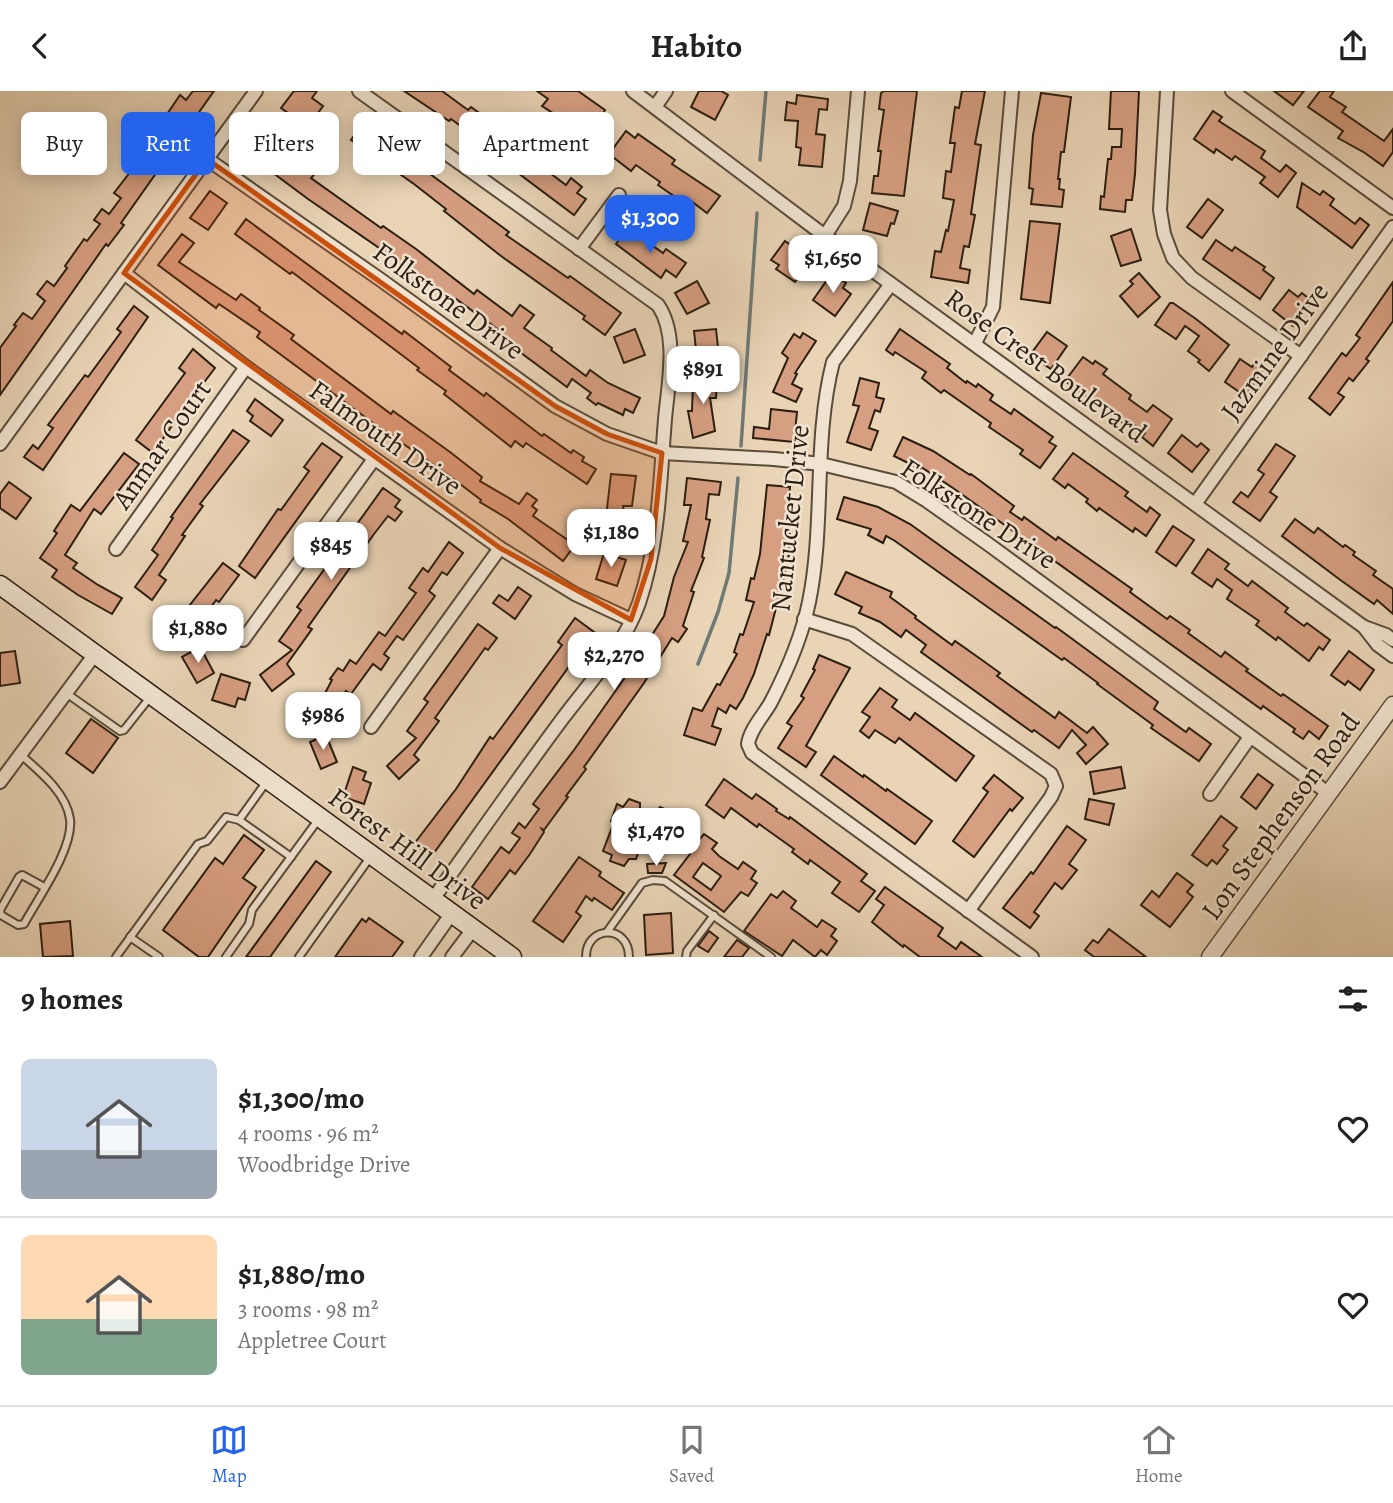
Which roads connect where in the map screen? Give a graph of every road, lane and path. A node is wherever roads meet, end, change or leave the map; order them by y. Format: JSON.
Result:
{"nodes":[{"id":1,"x":256,"y":91,"type":"edge"},
{"id":2,"x":359,"y":91,"type":"edge"},
{"id":3,"x":633,"y":91,"type":"edge"},
{"id":4,"x":666,"y":91,"type":"edge"},
{"id":5,"x":858,"y":91,"type":"edge"},
{"id":6,"x":1012,"y":91,"type":"edge"},
{"id":7,"x":1167,"y":91,"type":"edge"},
{"id":8,"x":1231,"y":91,"type":"edge"},
{"id":9,"x":655,"y":107,"type":"junction"},
{"id":10,"x":215,"y":148,"type":"edge"},
{"id":11,"x":215,"y":165,"type":"edge"},
{"id":12,"x":195,"y":175,"type":"edge"},
{"id":13,"x":619,"y":195,"type":"dead end"},
{"id":14,"x":1393,"y":208,"type":"edge"},
{"id":15,"x":1393,"y":227,"type":"edge"},
{"id":16,"x":825,"y":236,"type":"junction"},
{"id":17,"x":579,"y":249,"type":"junction"},
{"id":18,"x":124,"y":273,"type":"junction"},
{"id":19,"x":891,"y":283,"type":"junction"},
{"id":20,"x":975,"y":343,"type":"junction"},
{"id":21,"x":1301,"y":356,"type":"junction"},
{"id":22,"x":246,"y":367,"type":"junction"},
{"id":23,"x":0,"y":444,"type":"edge"},
{"id":24,"x":662,"y":453,"type":"junction"},
{"id":25,"x":374,"y":459,"type":"junction"},
{"id":26,"x":821,"y":464,"type":"junction"},
{"id":27,"x":1195,"y":504,"type":"junction"},
{"id":28,"x":500,"y":548,"type":"junction"},
{"id":29,"x":116,"y":549,"type":"dead end"},
{"id":30,"x":0,"y":585,"type":"edge"},
{"id":31,"x":804,"y":619,"type":"junction"},
{"id":32,"x":631,"y":620,"type":"junction"},
{"id":33,"x":1364,"y":627,"type":"junction"},
{"id":34,"x":243,"y":640,"type":"dead end"},
{"id":35,"x":1393,"y":641,"type":"edge"},
{"id":36,"x":95,"y":654,"type":"junction"},
{"id":37,"x":1393,"y":656,"type":"edge"},
{"id":38,"x":66,"y":693,"type":"junction"},
{"id":39,"x":152,"y":695,"type":"junction"},
{"id":40,"x":1393,"y":705,"type":"edge"},
{"id":41,"x":371,"y":727,"type":"dead end"},
{"id":42,"x":1250,"y":737,"type":"junction"},
{"id":43,"x":20,"y":754,"type":"junction"},
{"id":44,"x":268,"y":779,"type":"junction"},
{"id":45,"x":0,"y":782,"type":"edge"},
{"id":46,"x":1328,"y":793,"type":"junction"},
{"id":47,"x":1210,"y":794,"type":"dead end"},
{"id":48,"x":320,"y":817,"type":"junction"},
{"id":49,"x":239,"y":820,"type":"junction"},
{"id":50,"x":372,"y":855,"type":"junction"},
{"id":51,"x":291,"y":857,"type":"junction"},
{"id":52,"x":44,"y":887,"type":"junction"},
{"id":53,"x":433,"y":899,"type":"junction"},
{"id":54,"x":968,"y":911,"type":"junction"},
{"id":55,"x":452,"y":913,"type":"junction"},
{"id":56,"x":714,"y":915,"type":"junction"},
{"id":57,"x":473,"y":929,"type":"junction"},
{"id":58,"x":607,"y":932,"type":"junction"},
{"id":59,"x":130,"y":937,"type":"junction"},
{"id":60,"x":116,"y":957,"type":"edge"},
{"id":61,"x":159,"y":957,"type":"edge"},
{"id":62,"x":226,"y":957,"type":"edge"},
{"id":63,"x":299,"y":957,"type":"edge"},
{"id":64,"x":421,"y":957,"type":"edge"},
{"id":65,"x":452,"y":957,"type":"edge"},
{"id":66,"x":512,"y":957,"type":"edge"},
{"id":67,"x":586,"y":957,"type":"edge"},
{"id":68,"x":629,"y":957,"type":"edge"},
{"id":69,"x":686,"y":957,"type":"edge"},
{"id":70,"x":771,"y":957,"type":"edge"},
{"id":71,"x":1032,"y":957,"type":"edge"},
{"id":72,"x":1210,"y":957,"type":"edge"}],
"edges":[{"from":1,"to":10,"type":"street"},
{"from":2,"to":17,"type":"street"},
{"from":3,"to":9,"type":"street","name":"Rose Crest Boulevard"},
{"from":4,"to":9,"type":"street"},
{"from":5,"to":16,"type":"street"},
{"from":6,"to":20,"type":"street"},
{"from":7,"to":21,"type":"street"},
{"from":8,"to":14,"type":"street"},
{"from":9,"to":16,"type":"street","name":"Rose Crest Boulevard"},
{"from":11,"to":24,"type":"street","name":"Folkstone Drive"},
{"from":12,"to":18,"type":"street"},
{"from":13,"to":17,"type":"street"},
{"from":15,"to":21,"type":"street","name":"Jazmine Drive"},
{"from":16,"to":19,"type":"street","name":"Rose Crest Boulevard"},
{"from":17,"to":24,"type":"street"},
{"from":18,"to":22,"type":"street","name":"Falmouth Drive"},
{"from":18,"to":23,"type":"street"},
{"from":19,"to":20,"type":"street","name":"Rose Crest Boulevard"},
{"from":19,"to":26,"type":"street","name":"Nantucket Drive"},
{"from":20,"to":27,"type":"street","name":"Rose Crest Boulevard"},
{"from":21,"to":27,"type":"street","name":"Jazmine Drive"},
{"from":22,"to":25,"type":"street","name":"Falmouth Drive"},
{"from":22,"to":29,"type":"street","name":"Anmar Court"},
{"from":24,"to":26,"type":"street","name":"Folkstone Drive"},
{"from":24,"to":32,"type":"street"},
{"from":25,"to":28,"type":"street","name":"Falmouth Drive"},
{"from":25,"to":34,"type":"street"},
{"from":26,"to":31,"type":"street","name":"Nantucket Drive"},
{"from":26,"to":42,"type":"street","name":"Folkstone Drive"},
{"from":27,"to":33,"type":"street","name":"Rose Crest Boulevard"},
{"from":28,"to":32,"type":"street","name":"Falmouth Drive"},
{"from":28,"to":41,"type":"street"},
{"from":30,"to":36,"type":"main road","name":"Forest Hill Drive"},
{"from":31,"to":54,"type":"street","name":"Nantucket Drive"},
{"from":31,"to":54,"type":"street"},
{"from":32,"to":53,"type":"street"},
{"from":33,"to":35,"type":"street","name":"Rose Crest Boulevard"},
{"from":33,"to":37,"type":"street","name":"Rose Crest Boulevard"},
{"from":36,"to":38,"type":"street"},
{"from":36,"to":39,"type":"main road","name":"Forest Hill Drive"},
{"from":38,"to":39,"type":"lane"},
{"from":38,"to":43,"type":"street"},
{"from":39,"to":44,"type":"main road","name":"Forest Hill Drive"},
{"from":40,"to":46,"type":"street","name":"Lon Stephenson Road"},
{"from":42,"to":46,"type":"street","name":"Folkstone Drive"},
{"from":42,"to":47,"type":"street"},
{"from":43,"to":45,"type":"street"},
{"from":43,"to":52,"type":"lane"},
{"from":44,"to":48,"type":"main road","name":"Forest Hill Drive"},
{"from":44,"to":49,"type":"lane"},
{"from":46,"to":72,"type":"street","name":"Lon Stephenson Road"},
{"from":48,"to":50,"type":"main road","name":"Forest Hill Drive"},
{"from":48,"to":51,"type":"lane"},
{"from":49,"to":51,"type":"lane"},
{"from":49,"to":59,"type":"lane"},
{"from":50,"to":53,"type":"main road","name":"Forest Hill Drive"},
{"from":50,"to":63,"type":"lane"},
{"from":51,"to":62,"type":"lane"},
{"from":52,"to":52,"type":"lane"},
{"from":53,"to":55,"type":"main road","name":"Forest Hill Drive"},
{"from":54,"to":71,"type":"street","name":"Nantucket Drive"},
{"from":55,"to":57,"type":"main road","name":"Forest Hill Drive"},
{"from":55,"to":64,"type":"street"},
{"from":56,"to":58,"type":"lane"},
{"from":56,"to":69,"type":"lane"},
{"from":56,"to":70,"type":"lane"},
{"from":57,"to":65,"type":"street"},
{"from":57,"to":66,"type":"main road","name":"Forest Hill Drive"},
{"from":58,"to":67,"type":"lane"},
{"from":58,"to":68,"type":"lane"},
{"from":59,"to":60,"type":"lane"},
{"from":59,"to":61,"type":"lane"}]}
